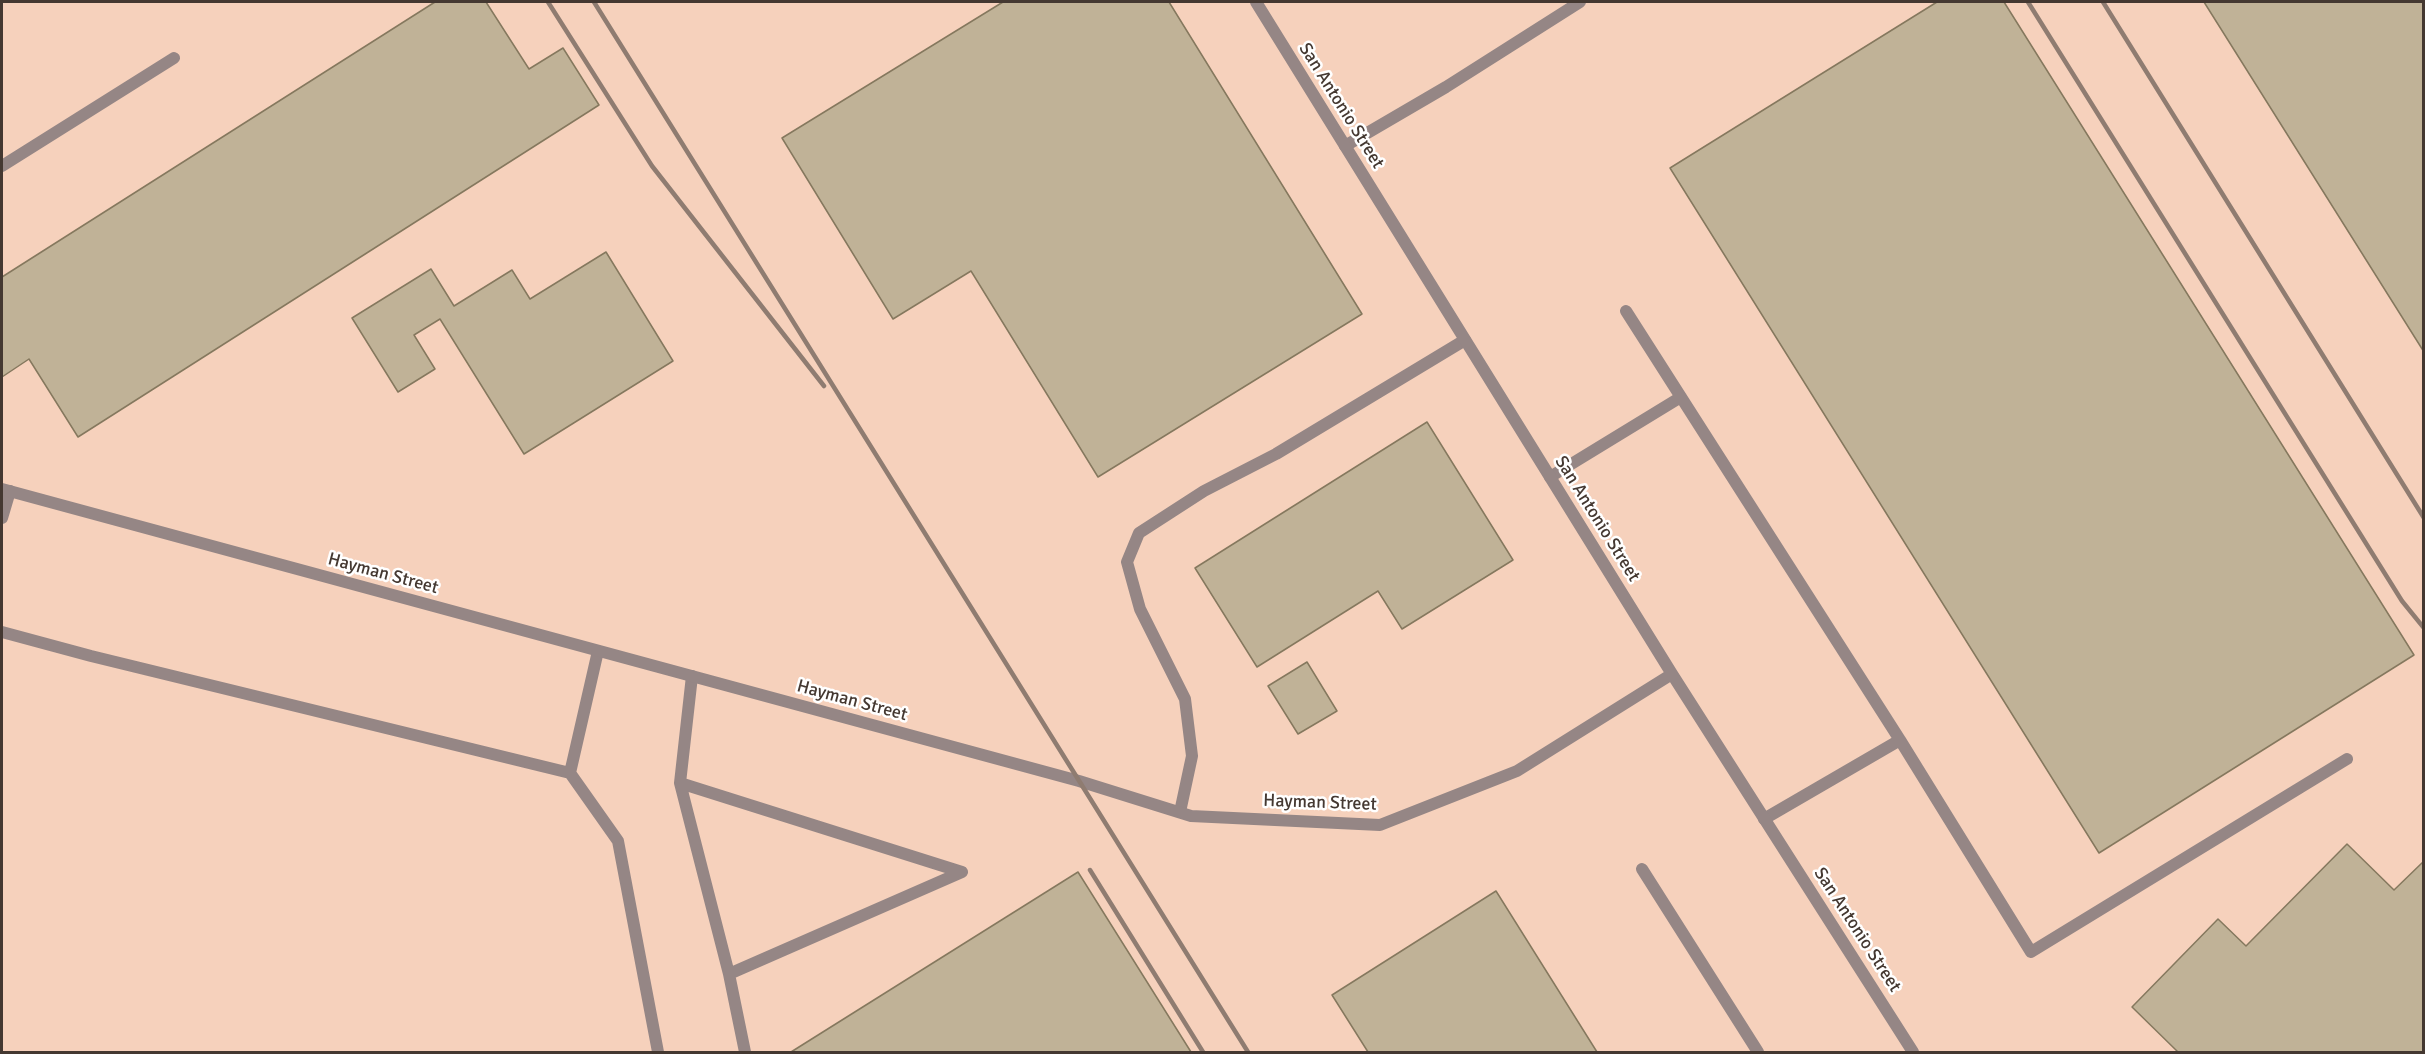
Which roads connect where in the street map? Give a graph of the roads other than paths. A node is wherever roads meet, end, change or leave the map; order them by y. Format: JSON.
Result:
{"nodes":[{"id":1,"x":1256,"y":2,"type":"edge"},
{"id":2,"x":1580,"y":2,"type":"edge"},
{"id":3,"x":174,"y":58,"type":"dead end"},
{"id":4,"x":1345,"y":146,"type":"junction"},
{"id":5,"x":2,"y":166,"type":"edge"},
{"id":6,"x":1626,"y":311,"type":"dead end"},
{"id":7,"x":1465,"y":340,"type":"junction"},
{"id":8,"x":1681,"y":397,"type":"junction"},
{"id":9,"x":1550,"y":477,"type":"junction"},
{"id":10,"x":6,"y":490,"type":"edge"},
{"id":11,"x":2,"y":518,"type":"edge"},
{"id":12,"x":2,"y":632,"type":"edge"},
{"id":13,"x":598,"y":651,"type":"junction"},
{"id":14,"x":1672,"y":674,"type":"junction"},
{"id":15,"x":692,"y":676,"type":"junction"},
{"id":16,"x":1900,"y":740,"type":"junction"},
{"id":17,"x":2348,"y":759,"type":"dead end"},
{"id":18,"x":570,"y":773,"type":"junction"},
{"id":19,"x":680,"y":783,"type":"junction"},
{"id":20,"x":1180,"y":812,"type":"junction"},
{"id":21,"x":1764,"y":819,"type":"junction"},
{"id":22,"x":1642,"y":869,"type":"dead end"},
{"id":23,"x":729,"y":974,"type":"junction"},
{"id":24,"x":658,"y":1053,"type":"edge"},
{"id":25,"x":745,"y":1053,"type":"edge"},
{"id":26,"x":1758,"y":1053,"type":"edge"},
{"id":27,"x":1913,"y":1053,"type":"edge"}],
"edges":[{"from":1,"to":4,"type":"street","name":"San Antonio Street"},
{"from":2,"to":4,"type":"street"},
{"from":3,"to":5,"type":"street"},
{"from":4,"to":7,"type":"street","name":"San Antonio Street"},
{"from":6,"to":8,"type":"street"},
{"from":7,"to":9,"type":"street","name":"San Antonio Street"},
{"from":7,"to":20,"type":"street"},
{"from":8,"to":9,"type":"street"},
{"from":8,"to":16,"type":"street"},
{"from":9,"to":14,"type":"street","name":"San Antonio Street"},
{"from":10,"to":11,"type":"street"},
{"from":10,"to":13,"type":"street","name":"Hayman Street"},
{"from":12,"to":18,"type":"street"},
{"from":13,"to":15,"type":"street","name":"Hayman Street"},
{"from":13,"to":18,"type":"street"},
{"from":14,"to":20,"type":"street","name":"Hayman Street"},
{"from":14,"to":21,"type":"street","name":"San Antonio Street"},
{"from":15,"to":19,"type":"street"},
{"from":15,"to":20,"type":"street","name":"Hayman Street"},
{"from":16,"to":17,"type":"street"},
{"from":16,"to":21,"type":"street"},
{"from":18,"to":24,"type":"street"},
{"from":19,"to":23,"type":"street"},
{"from":19,"to":23,"type":"street"},
{"from":21,"to":27,"type":"street","name":"San Antonio Street"},
{"from":22,"to":26,"type":"street"},
{"from":23,"to":25,"type":"street"}]}
